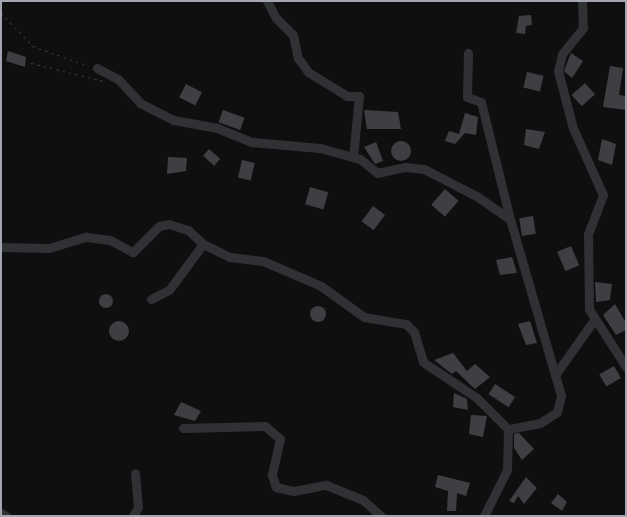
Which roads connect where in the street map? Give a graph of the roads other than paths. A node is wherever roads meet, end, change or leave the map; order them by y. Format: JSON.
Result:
{"nodes":[{"id":1,"x":267,"y":1,"type":"edge"},
{"id":2,"x":582,"y":1,"type":"edge"},
{"id":3,"x":468,"y":53,"type":"dead end"},
{"id":4,"x":97,"y":68,"type":"road end"},
{"id":5,"x":354,"y":157,"type":"junction"},
{"id":6,"x":510,"y":219,"type":"junction"},
{"id":7,"x":204,"y":244,"type":"junction"},
{"id":8,"x":1,"y":247,"type":"edge"},
{"id":9,"x":151,"y":299,"type":"dead end"},
{"id":10,"x":594,"y":320,"type":"junction"},
{"id":11,"x":626,"y":367,"type":"edge"},
{"id":12,"x":555,"y":375,"type":"junction"},
{"id":13,"x":182,"y":428,"type":"dead end"},
{"id":14,"x":508,"y":429,"type":"junction"},
{"id":15,"x":135,"y":473,"type":"dead end"},
{"id":16,"x":1,"y":513,"type":"edge"},
{"id":17,"x":6,"y":516,"type":"edge"},
{"id":18,"x":133,"y":516,"type":"edge"},
{"id":19,"x":382,"y":516,"type":"edge"},
{"id":20,"x":484,"y":516,"type":"edge"}],
"edges":[{"from":1,"to":5,"type":"street"},
{"from":2,"to":10,"type":"street"},
{"from":3,"to":6,"type":"street"},
{"from":4,"to":5,"type":"street"},
{"from":5,"to":6,"type":"street"},
{"from":6,"to":12,"type":"street"},
{"from":7,"to":8,"type":"street"},
{"from":7,"to":9,"type":"street"},
{"from":7,"to":14,"type":"street"},
{"from":10,"to":11,"type":"street"},
{"from":10,"to":12,"type":"street"},
{"from":12,"to":14,"type":"street"},
{"from":13,"to":19,"type":"street"},
{"from":14,"to":20,"type":"street"},
{"from":15,"to":18,"type":"street"},
{"from":16,"to":17,"type":"street"}]}
